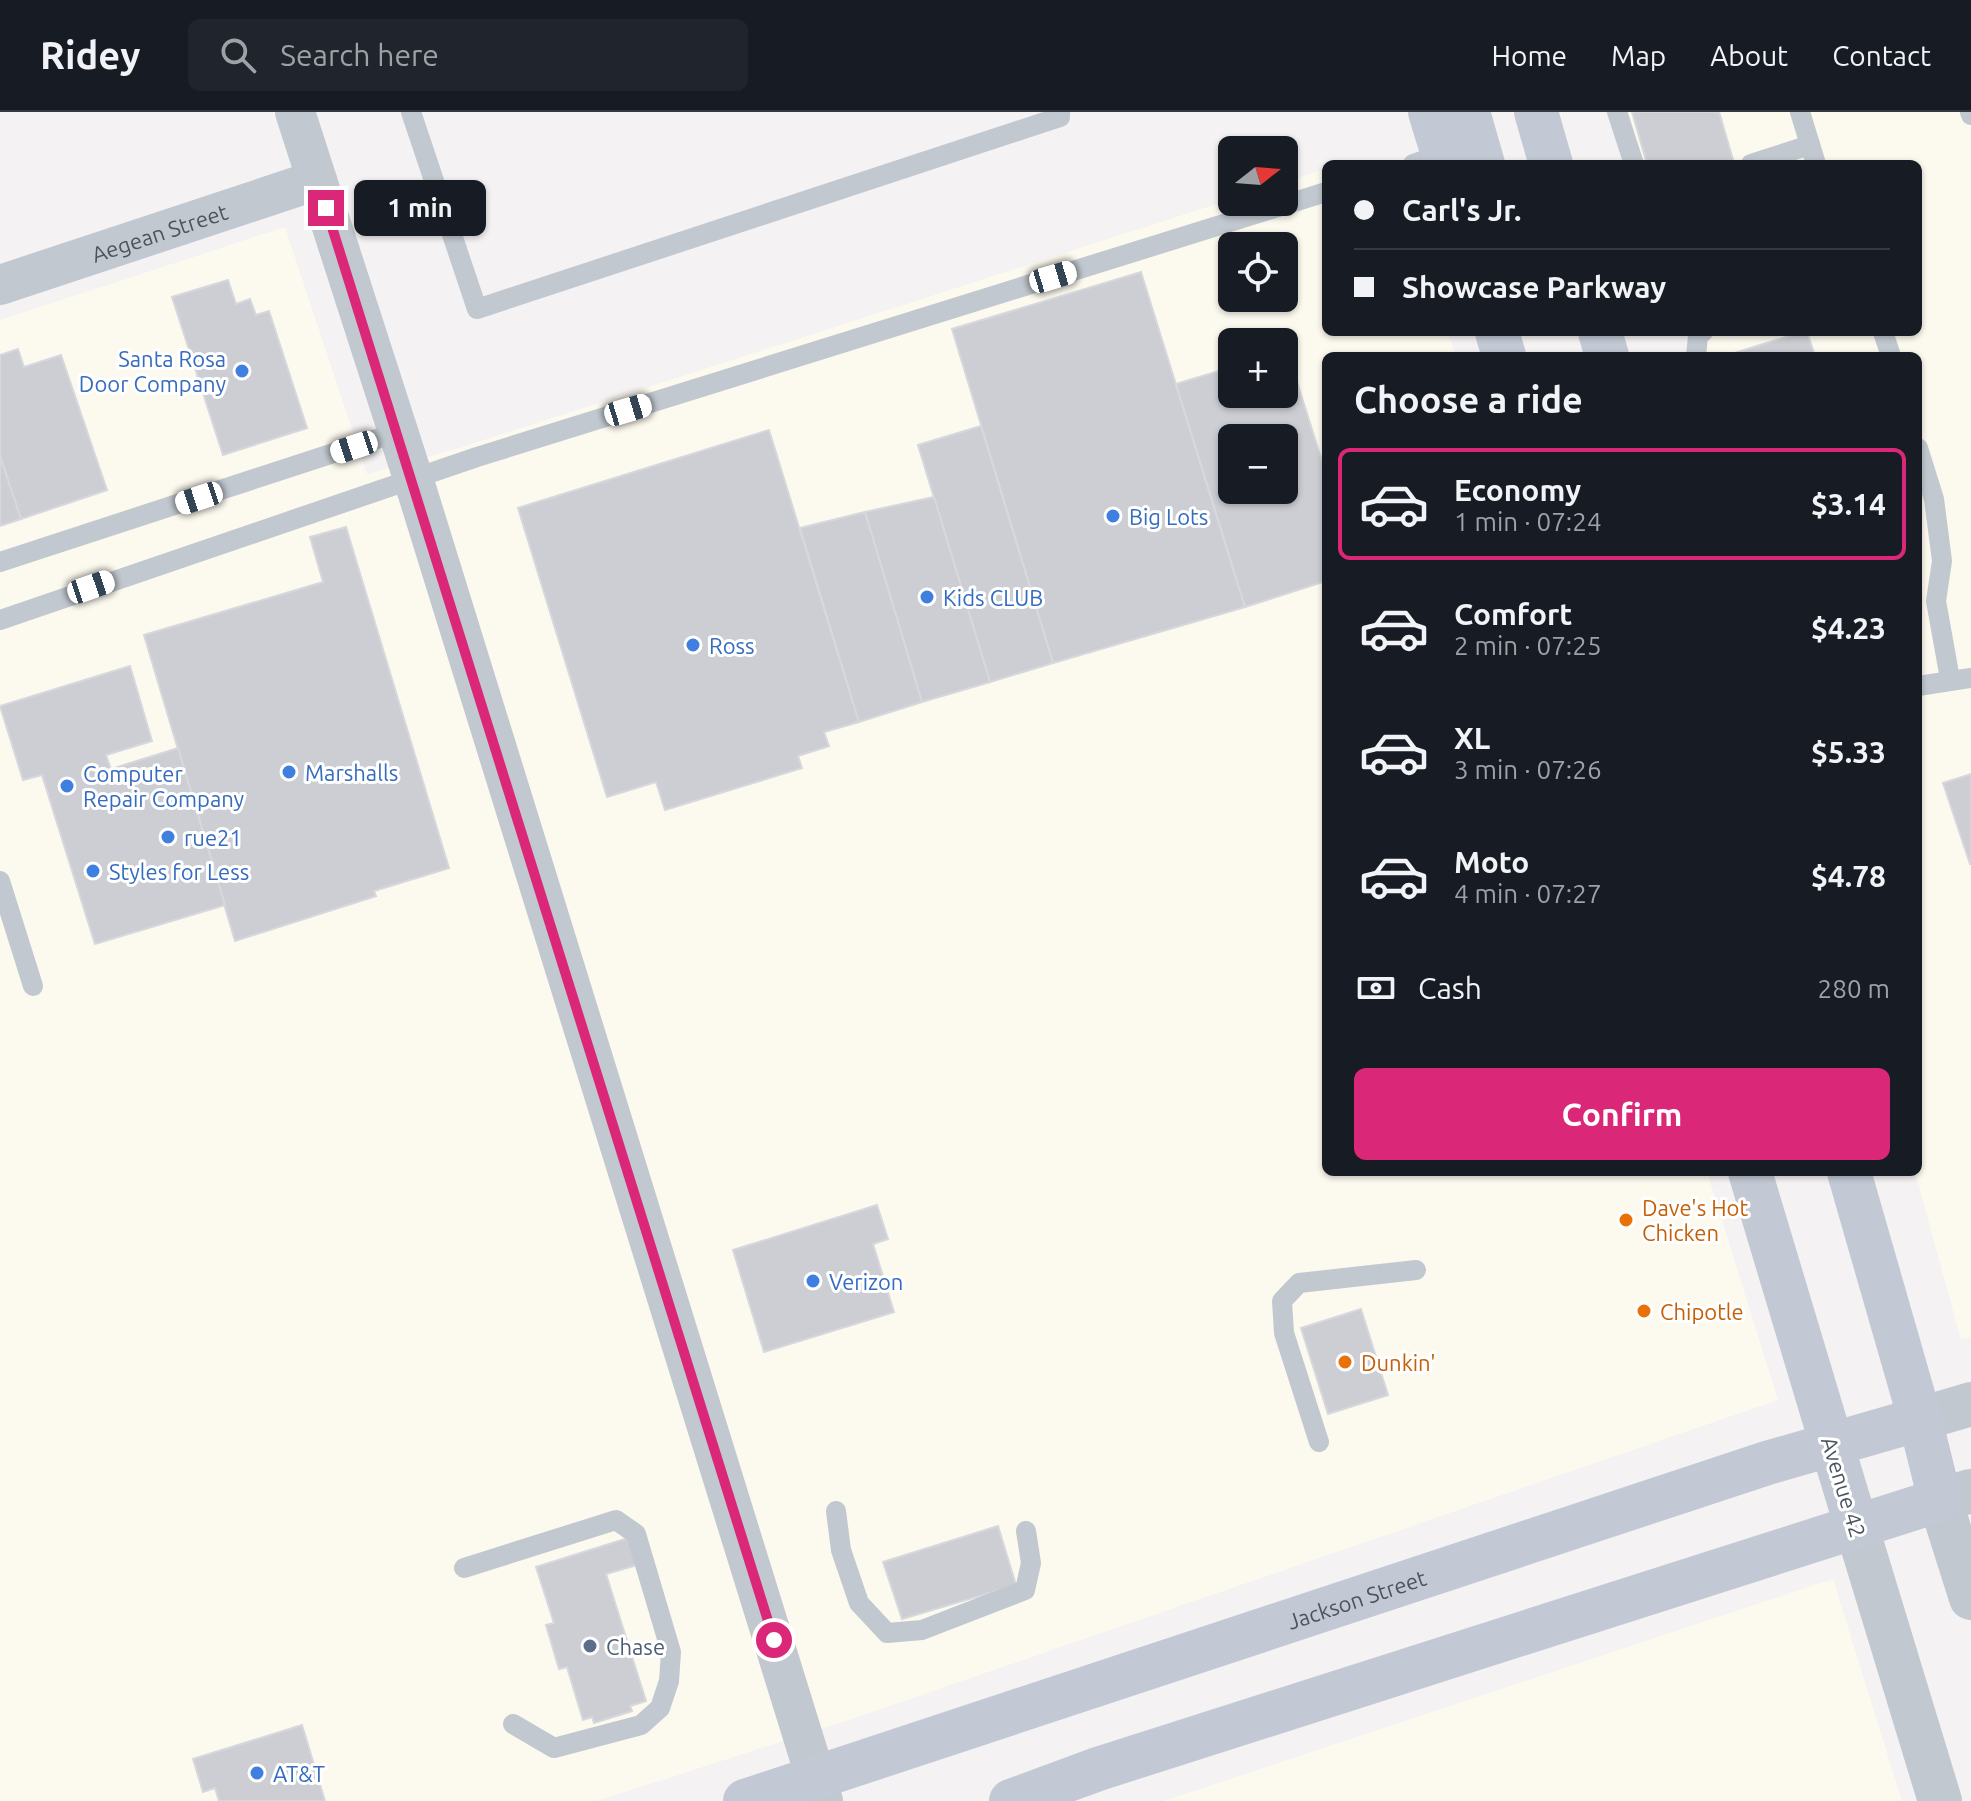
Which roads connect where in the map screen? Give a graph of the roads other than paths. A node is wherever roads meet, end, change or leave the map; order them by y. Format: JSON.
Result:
{"nodes":[{"id":1,"x":295,"y":112,"type":"edge"},
{"id":2,"x":411,"y":112,"type":"edge"},
{"id":3,"x":1060,"y":112,"type":"edge"},
{"id":4,"x":1430,"y":112,"type":"edge"},
{"id":5,"x":1468,"y":112,"type":"edge"},
{"id":6,"x":1536,"y":112,"type":"edge"},
{"id":7,"x":1617,"y":112,"type":"edge"},
{"id":8,"x":1800,"y":112,"type":"edge"},
{"id":9,"x":1813,"y":154,"type":"edge"},
{"id":10,"x":1446,"y":160,"type":"edge"},
{"id":11,"x":1446,"y":160,"type":"edge"},
{"id":12,"x":1550,"y":160,"type":"edge"},
{"id":13,"x":1633,"y":160,"type":"edge"},
{"id":14,"x":1776,"y":160,"type":"edge"},
{"id":15,"x":317,"y":180,"type":"junction"},
{"id":16,"x":1322,"y":193,"type":"edge"},
{"id":17,"x":0,"y":285,"type":"edge"},
{"id":18,"x":398,"y":432,"type":"junction"},
{"id":19,"x":413,"y":478,"type":"junction"},
{"id":20,"x":1923,"y":488,"type":"edge"},
{"id":21,"x":0,"y":562,"type":"edge"},
{"id":22,"x":0,"y":620,"type":"edge"},
{"id":23,"x":1961,"y":679,"type":"edge"},
{"id":24,"x":1922,"y":685,"type":"edge"},
{"id":25,"x":0,"y":881,"type":"edge"},
{"id":26,"x":33,"y":986,"type":"dead end"},
{"id":27,"x":1751,"y":1176,"type":"edge"},
{"id":28,"x":1850,"y":1176,"type":"edge"},
{"id":29,"x":1416,"y":1270,"type":"dead end"},
{"id":30,"x":1971,"y":1404,"type":"edge"},
{"id":31,"x":1920,"y":1419,"type":"junction"},
{"id":32,"x":1319,"y":1442,"type":"dead end"},
{"id":33,"x":1831,"y":1445,"type":"junction"},
{"id":34,"x":1955,"y":1495,"type":"edge"},
{"id":35,"x":836,"y":1511,"type":"dead end"},
{"id":36,"x":1856,"y":1525,"type":"junction"},
{"id":37,"x":1026,"y":1531,"type":"dead end"},
{"id":38,"x":464,"y":1568,"type":"dead end"},
{"id":39,"x":1971,"y":1598,"type":"edge"},
{"id":40,"x":513,"y":1724,"type":"dead end"},
{"id":41,"x":820,"y":1789,"type":"edge"},
{"id":42,"x":745,"y":1801,"type":"edge"},
{"id":43,"x":1011,"y":1801,"type":"edge"},
{"id":44,"x":1940,"y":1801,"type":"edge"}],
"edges":[{"from":1,"to":15,"type":"street"},
{"from":2,"to":3,"type":"lane"},
{"from":4,"to":10,"type":"main road"},
{"from":5,"to":11,"type":"main road"},
{"from":6,"to":12,"type":"main road"},
{"from":7,"to":13,"type":"lane"},
{"from":8,"to":9,"type":"lane"},
{"from":9,"to":14,"type":"lane"},
{"from":15,"to":17,"type":"street","name":"Aegean Street"},
{"from":15,"to":18,"type":"street"},
{"from":16,"to":19,"type":"lane"},
{"from":18,"to":19,"type":"street"},
{"from":18,"to":21,"type":"lane"},
{"from":19,"to":22,"type":"lane"},
{"from":19,"to":41,"type":"street"},
{"from":20,"to":23,"type":"lane"},
{"from":23,"to":24,"type":"lane"},
{"from":25,"to":26,"type":"lane"},
{"from":27,"to":33,"type":"main road","name":"Avenue 42"},
{"from":28,"to":31,"type":"main road"},
{"from":29,"to":32,"type":"lane"},
{"from":30,"to":31,"type":"street","name":"Jackson Street"},
{"from":31,"to":33,"type":"main road","name":"Jackson Street"},
{"from":31,"to":34,"type":"main road"},
{"from":33,"to":36,"type":"main road","name":"Avenue 42"},
{"from":33,"to":41,"type":"main road","name":"Jackson Street"},
{"from":34,"to":36,"type":"main road"},
{"from":34,"to":39,"type":"street"},
{"from":35,"to":37,"type":"lane"},
{"from":36,"to":43,"type":"main road"},
{"from":36,"to":44,"type":"street","name":"Avenue 42"},
{"from":38,"to":40,"type":"lane"},
{"from":41,"to":42,"type":"main road","name":"Jackson Street"}]}
